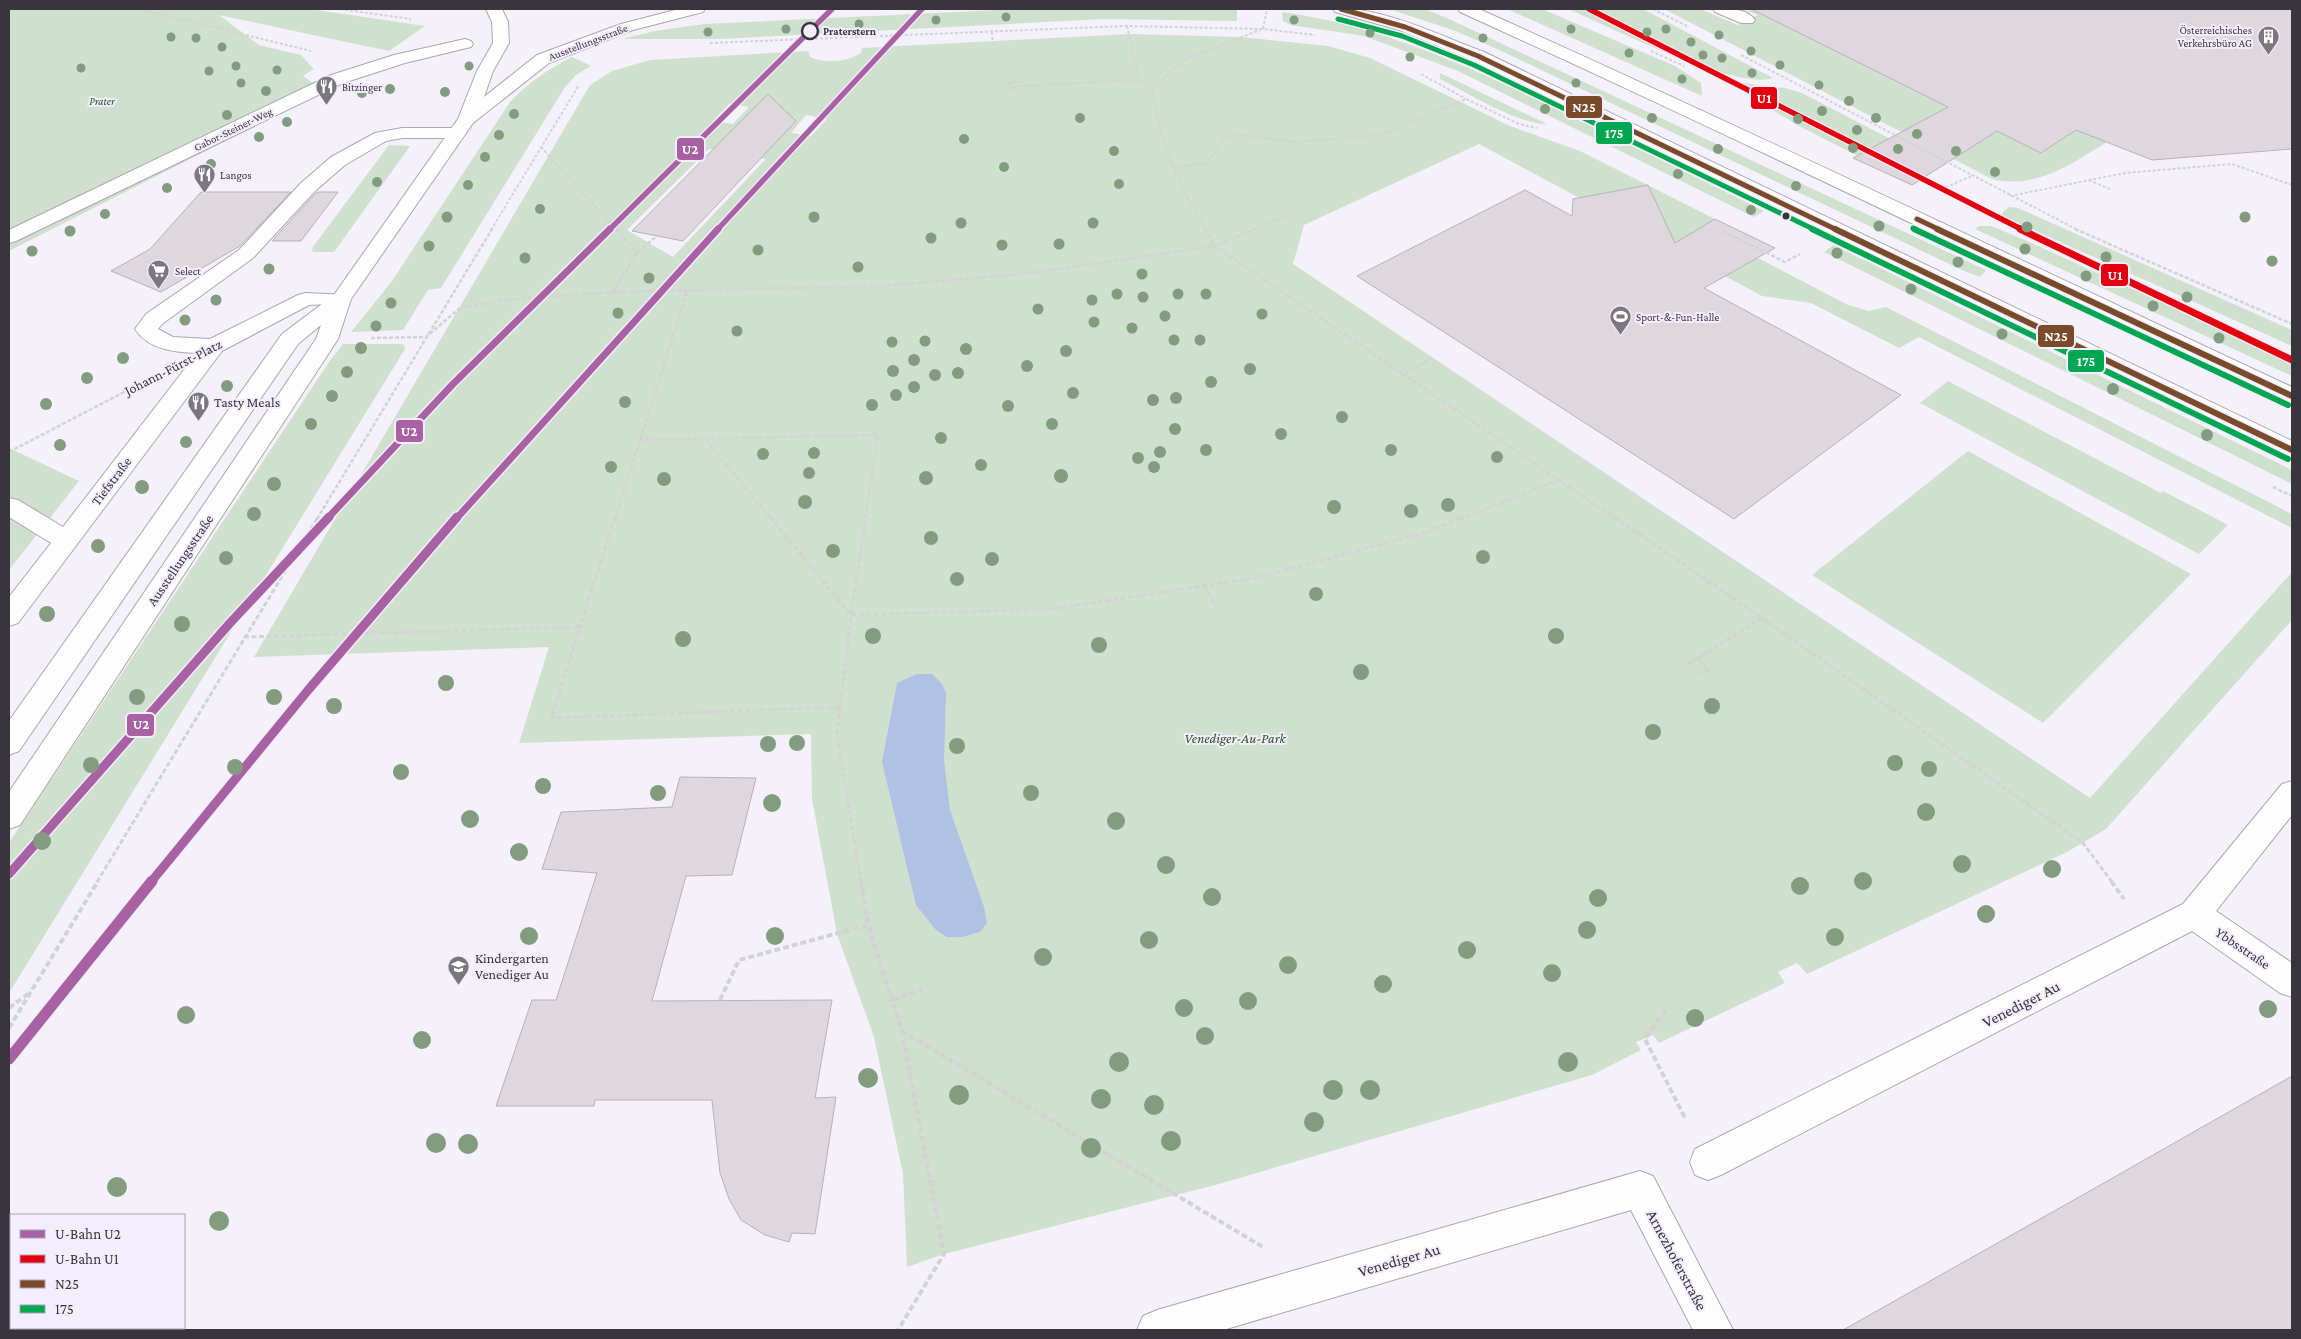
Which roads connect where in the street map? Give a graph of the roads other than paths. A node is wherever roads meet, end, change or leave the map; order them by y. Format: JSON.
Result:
{"nodes":[{"id":1,"x":494,"y":9,"type":"edge"},
{"id":2,"x":697,"y":9,"type":"edge"},
{"id":3,"x":1341,"y":9,"type":"edge"},
{"id":4,"x":1466,"y":9,"type":"edge"},
{"id":5,"x":1721,"y":9,"type":"edge"},
{"id":6,"x":1747,"y":20,"type":"dead end"},
{"id":7,"x":464,"y":44,"type":"dead end"},
{"id":8,"x":462,"y":126,"type":"junction"},
{"id":9,"x":9,"y":237,"type":"edge"},
{"id":10,"x":341,"y":299,"type":"junction"},
{"id":11,"x":214,"y":346,"type":"junction"},
{"id":12,"x":2292,"y":396,"type":"edge"},
{"id":13,"x":2292,"y":450,"type":"edge"},
{"id":14,"x":9,"y":506,"type":"edge"},
{"id":15,"x":66,"y":540,"type":"junction"},
{"id":16,"x":9,"y":616,"type":"edge"},
{"id":17,"x":9,"y":743,"type":"edge"},
{"id":18,"x":2292,"y":793,"type":"edge"},
{"id":19,"x":9,"y":816,"type":"edge"},
{"id":20,"x":2194,"y":914,"type":"junction"},
{"id":21,"x":2292,"y":982,"type":"edge"},
{"id":22,"x":1708,"y":1162,"type":"road end"},
{"id":23,"x":1640,"y":1189,"type":"joint"},
{"id":24,"x":1157,"y":1330,"type":"edge"},
{"id":25,"x":1714,"y":1330,"type":"edge"}],
"edges":[{"from":1,"to":8,"type":"main road","name":"Ausstellungsstraße"},
{"from":2,"to":8,"type":"main road","name":"Ausstellungsstraße"},
{"from":3,"to":13,"type":"main road"},
{"from":4,"to":12,"type":"main road"},
{"from":5,"to":6,"type":"main road"},
{"from":7,"to":9,"type":"main road","name":"Gabor-Steiner-Weg"},
{"from":8,"to":10,"type":"main road","name":"Ausstellungsstraße"},
{"from":8,"to":11,"type":"main road"},
{"from":10,"to":11,"type":"main road","name":"Johann-Fürst-Platz"},
{"from":10,"to":17,"type":"main road","name":"Ausstellungsstraße"},
{"from":10,"to":19,"type":"main road","name":"Ausstellungsstraße"},
{"from":11,"to":15,"type":"main road","name":"Tiefstraße"},
{"from":14,"to":15,"type":"main road"},
{"from":15,"to":16,"type":"main road","name":"Tiefstraße"},
{"from":18,"to":20,"type":"main road","name":"Venediger Au"},
{"from":20,"to":21,"type":"main road","name":"Ybbsstraße"},
{"from":20,"to":22,"type":"main road","name":"Venediger Au"},
{"from":23,"to":24,"type":"main road","name":"Venediger Au"},
{"from":23,"to":25,"type":"main road","name":"Arnezhoferstraße"}]}
